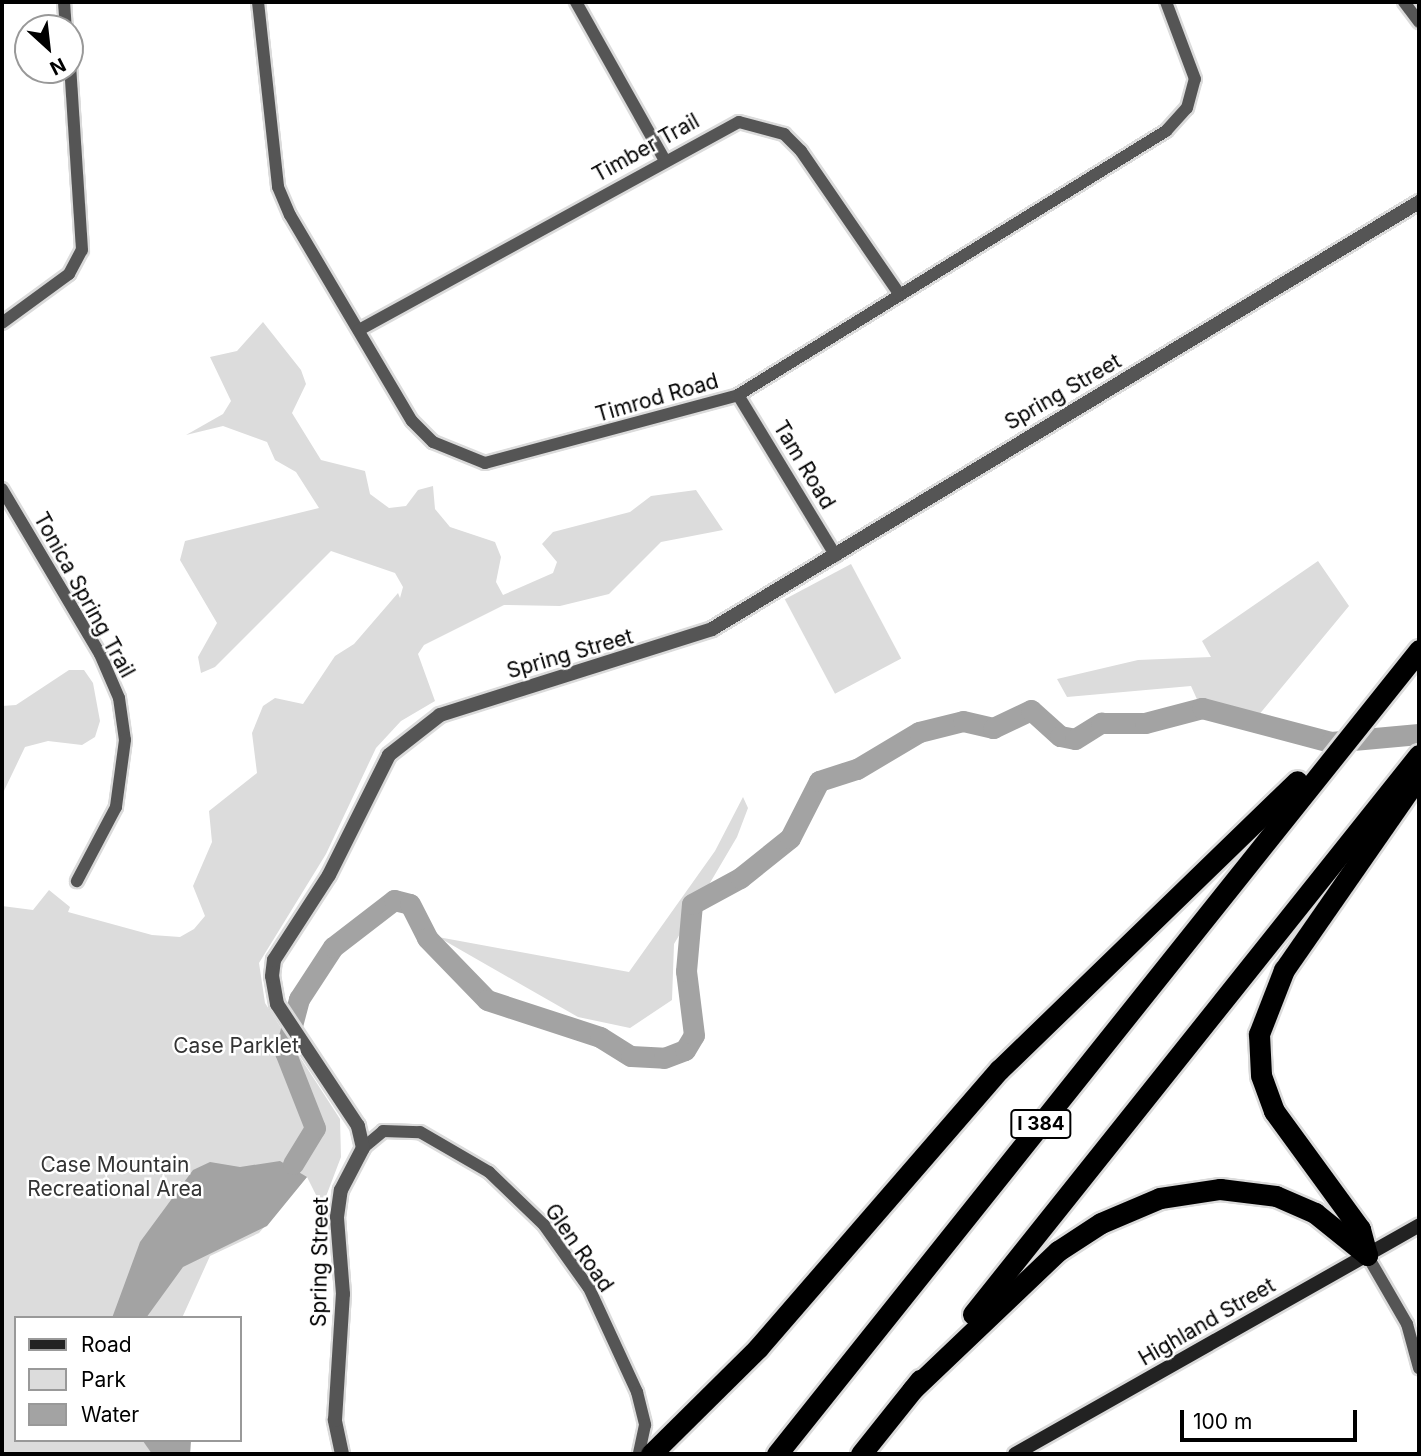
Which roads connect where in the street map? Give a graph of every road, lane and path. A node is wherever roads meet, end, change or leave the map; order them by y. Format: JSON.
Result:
{"nodes":[{"id":1,"x":258,"y":2,"type":"edge"},
{"id":2,"x":576,"y":2,"type":"edge"},
{"id":3,"x":1166,"y":2,"type":"edge"},
{"id":4,"x":1404,"y":2,"type":"edge"},
{"id":5,"x":1419,"y":23,"type":"edge"},
{"id":6,"x":71,"y":84,"type":"edge"},
{"id":7,"x":664,"y":159,"type":"junction"},
{"id":8,"x":1419,"y":202,"type":"edge"},
{"id":9,"x":900,"y":295,"type":"junction"},
{"id":10,"x":2,"y":323,"type":"edge"},
{"id":11,"x":359,"y":330,"type":"junction"},
{"id":12,"x":738,"y":395,"type":"junction"},
{"id":13,"x":2,"y":489,"type":"edge"},
{"id":14,"x":836,"y":556,"type":"junction"},
{"id":15,"x":1419,"y":650,"type":"edge"},
{"id":16,"x":1419,"y":755,"type":"edge"},
{"id":17,"x":1405,"y":787,"type":"edge"},
{"id":18,"x":1295,"y":794,"type":"junction"},
{"id":19,"x":77,"y":881,"type":"dead end"},
{"id":20,"x":363,"y":1148,"type":"junction"},
{"id":21,"x":1419,"y":1225,"type":"edge"},
{"id":22,"x":1367,"y":1255,"type":"junction"},
{"id":23,"x":1419,"y":1368,"type":"edge"},
{"id":24,"x":912,"y":1390,"type":"junction"},
{"id":25,"x":342,"y":1454,"type":"edge"},
{"id":26,"x":639,"y":1454,"type":"edge"},
{"id":27,"x":651,"y":1454,"type":"edge"},
{"id":28,"x":777,"y":1454,"type":"edge"},
{"id":29,"x":861,"y":1454,"type":"edge"},
{"id":30,"x":1015,"y":1454,"type":"edge"}],
"edges":[{"from":1,"to":11,"type":"street","name":"Timrod Road"},
{"from":2,"to":7,"type":"street"},
{"from":3,"to":9,"type":"street","name":"Timrod Road"},
{"from":4,"to":5,"type":"street"},
{"from":6,"to":10,"type":"street"},
{"from":7,"to":9,"type":"street","name":"Timber Trail"},
{"from":7,"to":11,"type":"street","name":"Timber Trail"},
{"from":8,"to":14,"type":"street","name":"Spring Street"},
{"from":9,"to":12,"type":"street","name":"Timrod Road"},
{"from":11,"to":12,"type":"street","name":"Timrod Road"},
{"from":12,"to":14,"type":"street","name":"Tam Road"},
{"from":13,"to":19,"type":"street","name":"Tonica Spring Trail"},
{"from":14,"to":20,"type":"street","name":"Spring Street"},
{"from":15,"to":18,"type":"highway"},
{"from":16,"to":17,"type":"highway","number":"I 384"},
{"from":17,"to":22,"type":"highway"},
{"from":17,"to":24,"type":"highway","number":"I 384"},
{"from":18,"to":27,"type":"highway"},
{"from":18,"to":28,"type":"highway","number":"I 384"},
{"from":20,"to":25,"type":"street","name":"Spring Street"},
{"from":20,"to":26,"type":"street","name":"Glen Road"},
{"from":21,"to":22,"type":"main road","name":"Highland Street"},
{"from":22,"to":23,"type":"street"},
{"from":22,"to":24,"type":"highway"},
{"from":22,"to":30,"type":"main road","name":"Highland Street"},
{"from":24,"to":29,"type":"highway","number":"I 384"}]}
